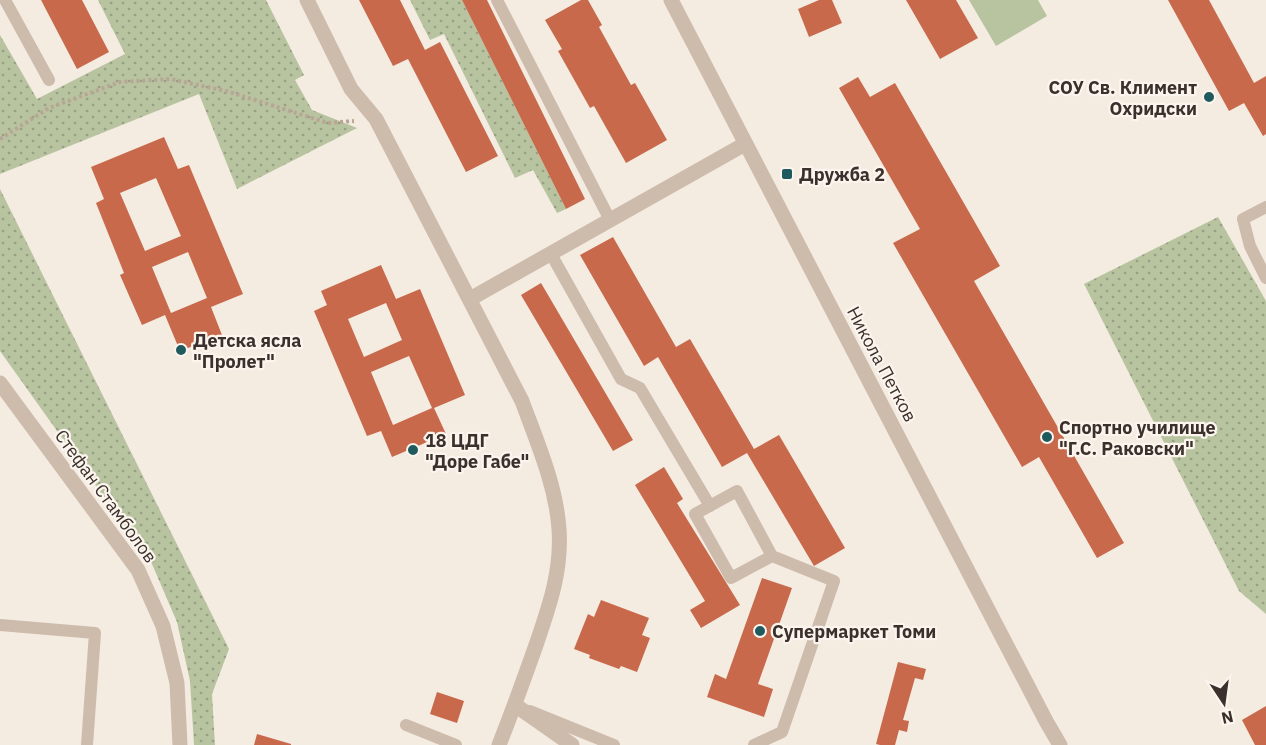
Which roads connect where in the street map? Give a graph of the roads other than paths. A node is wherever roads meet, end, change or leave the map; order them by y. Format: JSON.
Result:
{"nodes":[{"id":1,"x":5,"y":0,"type":"edge"},
{"id":2,"x":307,"y":0,"type":"edge"},
{"id":3,"x":497,"y":0,"type":"edge"},
{"id":4,"x":671,"y":0,"type":"edge"},
{"id":5,"x":49,"y":80,"type":"dead end"},
{"id":6,"x":745,"y":144,"type":"junction"},
{"id":7,"x":1266,"y":207,"type":"edge"},
{"id":8,"x":610,"y":220,"type":"junction"},
{"id":9,"x":551,"y":254,"type":"junction"},
{"id":10,"x":1266,"y":278,"type":"edge"},
{"id":11,"x":470,"y":299,"type":"junction"},
{"id":12,"x":0,"y":383,"type":"edge"},
{"id":13,"x":710,"y":506,"type":"junction"},
{"id":14,"x":772,"y":556,"type":"junction"},
{"id":15,"x":0,"y":625,"type":"edge"},
{"id":16,"x":515,"y":705,"type":"junction"},
{"id":17,"x":406,"y":725,"type":"dead end"},
{"id":18,"x":87,"y":745,"type":"edge"},
{"id":19,"x":180,"y":745,"type":"edge"},
{"id":20,"x":456,"y":745,"type":"edge"},
{"id":21,"x":499,"y":745,"type":"edge"},
{"id":22,"x":572,"y":745,"type":"edge"},
{"id":23,"x":614,"y":745,"type":"edge"},
{"id":24,"x":754,"y":745,"type":"edge"},
{"id":25,"x":1060,"y":745,"type":"edge"}],
"edges":[{"from":1,"to":5,"type":"lane"},
{"from":2,"to":11,"type":"street"},
{"from":3,"to":8,"type":"lane"},
{"from":4,"to":6,"type":"street","name":"Никола Петков"},
{"from":6,"to":8,"type":"street"},
{"from":6,"to":25,"type":"street","name":"Никола Петков"},
{"from":7,"to":10,"type":"lane"},
{"from":8,"to":9,"type":"street"},
{"from":9,"to":11,"type":"street"},
{"from":9,"to":13,"type":"lane"},
{"from":11,"to":16,"type":"street"},
{"from":12,"to":19,"type":"street","name":"Стефан Стамболов"},
{"from":13,"to":14,"type":"lane"},
{"from":13,"to":14,"type":"lane"},
{"from":14,"to":24,"type":"lane"},
{"from":15,"to":18,"type":"lane"},
{"from":16,"to":21,"type":"street"},
{"from":16,"to":22,"type":"street"},
{"from":16,"to":23,"type":"lane"},
{"from":17,"to":20,"type":"lane"}]}
